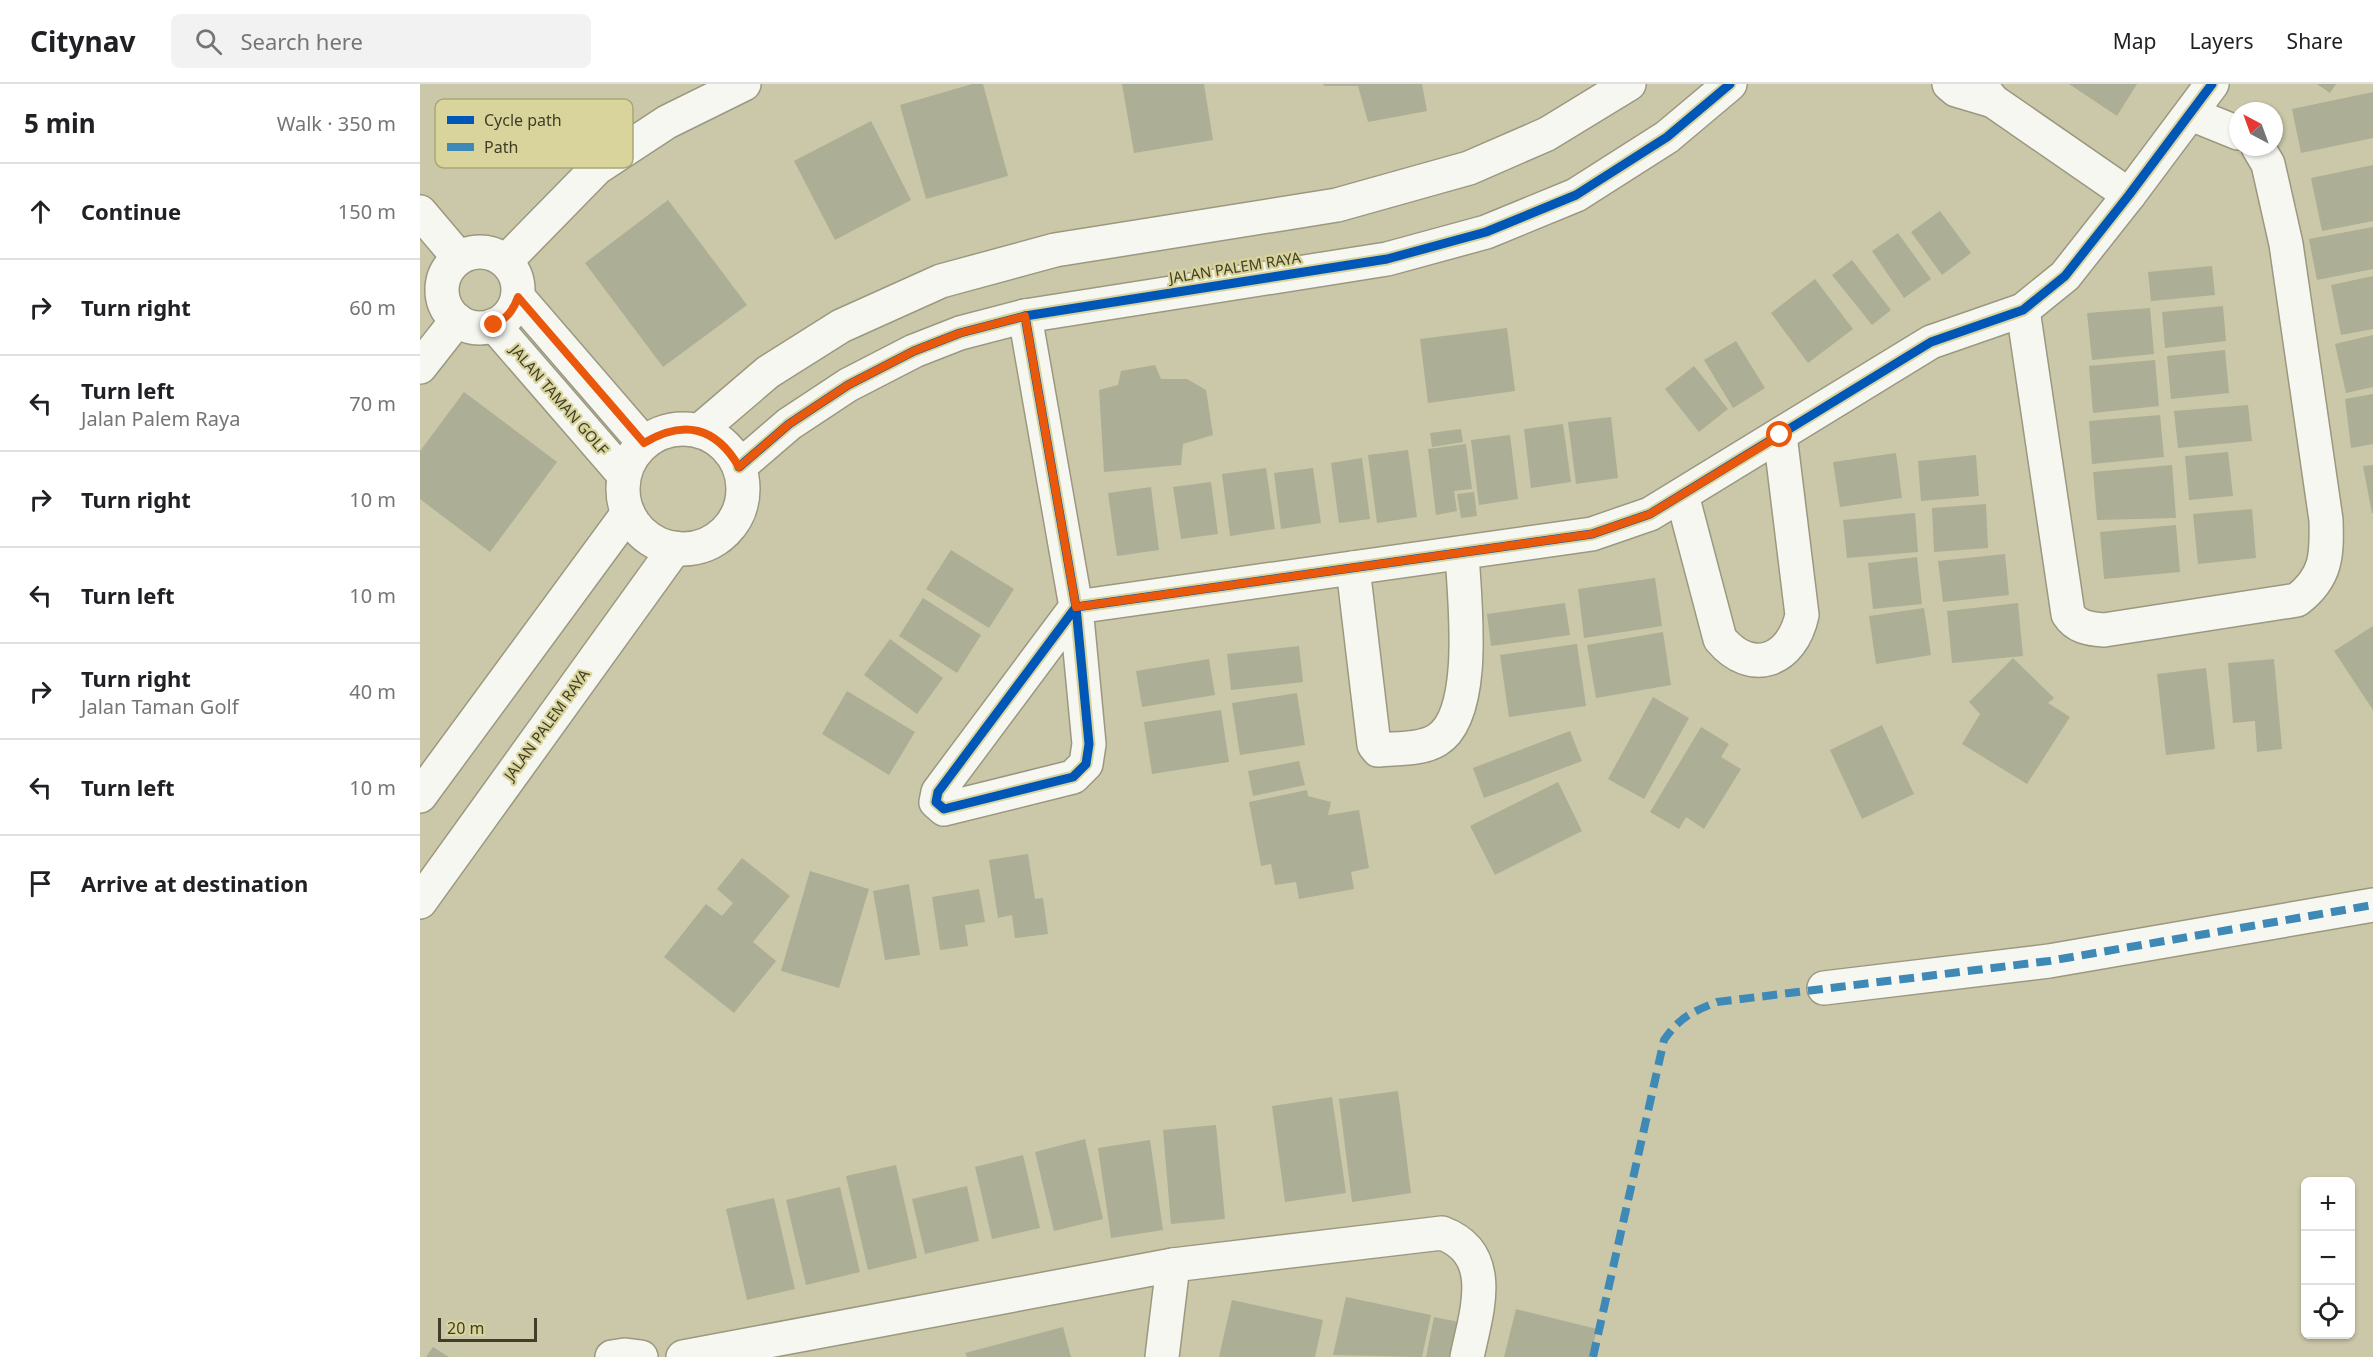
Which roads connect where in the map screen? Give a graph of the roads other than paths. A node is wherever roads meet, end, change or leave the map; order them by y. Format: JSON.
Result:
{"nodes":[{"id":1,"x":744,"y":84,"type":"edge"},
{"id":2,"x":1629,"y":84,"type":"edge"},
{"id":3,"x":1730,"y":84,"type":"edge"},
{"id":4,"x":1948,"y":84,"type":"edge"},
{"id":5,"x":2212,"y":84,"type":"edge"},
{"id":6,"x":1986,"y":93,"type":"edge"},
{"id":7,"x":2191,"y":114,"type":"junction"},
{"id":8,"x":2229,"y":129,"type":"edge"},
{"id":9,"x":633,"y":144,"type":"edge"},
{"id":10,"x":2263,"y":156,"type":"edge"},
{"id":11,"x":597,"y":168,"type":"edge"},
{"id":12,"x":2129,"y":195,"type":"junction"},
{"id":13,"x":420,"y":212,"type":"edge"},
{"id":14,"x":459,"y":258,"type":"junction"},
{"id":15,"x":506,"y":261,"type":"junction"},
{"id":16,"x":518,"y":297,"type":"junction"},
{"id":17,"x":2023,"y":310,"type":"junction"},
{"id":18,"x":1025,"y":316,"type":"junction"},
{"id":19,"x":457,"y":320,"type":"junction"},
{"id":20,"x":494,"y":325,"type":"junction"},
{"id":21,"x":420,"y":367,"type":"edge"},
{"id":22,"x":699,"y":430,"type":"junction"},
{"id":23,"x":1780,"y":435,"type":"junction"},
{"id":24,"x":644,"y":443,"type":"junction"},
{"id":25,"x":739,"y":467,"type":"junction"},
{"id":26,"x":624,"y":475,"type":"junction"},
{"id":27,"x":1682,"y":495,"type":"junction"},
{"id":28,"x":628,"y":513,"type":"junction"},
{"id":29,"x":675,"y":548,"type":"junction"},
{"id":30,"x":1462,"y":554,"type":"junction"},
{"id":31,"x":1353,"y":568,"type":"junction"},
{"id":32,"x":1076,"y":607,"type":"junction"},
{"id":33,"x":420,"y":796,"type":"edge"},
{"id":34,"x":420,"y":902,"type":"edge"},
{"id":35,"x":2373,"y":904,"type":"edge"},
{"id":36,"x":1824,"y":988,"type":"dead end"},
{"id":37,"x":1173,"y":1265,"type":"junction"},
{"id":38,"x":612,"y":1357,"type":"edge"},
{"id":39,"x":641,"y":1357,"type":"edge"},
{"id":40,"x":683,"y":1357,"type":"edge"},
{"id":41,"x":1162,"y":1357,"type":"edge"},
{"id":42,"x":1467,"y":1357,"type":"edge"}],
"edges":[{"from":1,"to":9,"type":"street"},
{"from":2,"to":22,"type":"street"},
{"from":3,"to":18,"type":"street","name":"JALAN PALEM RAYA"},
{"from":4,"to":6,"type":"street"},
{"from":5,"to":7,"type":"street"},
{"from":6,"to":12,"type":"street"},
{"from":7,"to":8,"type":"street"},
{"from":7,"to":12,"type":"street"},
{"from":10,"to":17,"type":"street"},
{"from":11,"to":15,"type":"street"},
{"from":12,"to":17,"type":"street"},
{"from":13,"to":14,"type":"street"},
{"from":14,"to":15,"type":"street"},
{"from":14,"to":19,"type":"street"},
{"from":15,"to":16,"type":"street"},
{"from":16,"to":20,"type":"street"},
{"from":16,"to":24,"type":"street"},
{"from":17,"to":23,"type":"street"},
{"from":18,"to":25,"type":"street","name":"JALAN PALEM RAYA"},
{"from":18,"to":32,"type":"street"},
{"from":19,"to":20,"type":"street"},
{"from":19,"to":21,"type":"street"},
{"from":20,"to":26,"type":"street","name":"JALAN TAMAN GOLF"},
{"from":22,"to":24,"type":"street"},
{"from":22,"to":25,"type":"street"},
{"from":23,"to":27,"type":"street"},
{"from":23,"to":27,"type":"street"},
{"from":24,"to":26,"type":"street"},
{"from":25,"to":29,"type":"street"},
{"from":26,"to":28,"type":"street"},
{"from":27,"to":30,"type":"street"},
{"from":28,"to":29,"type":"street"},
{"from":28,"to":33,"type":"street"},
{"from":29,"to":34,"type":"street","name":"JALAN PALEM RAYA"},
{"from":30,"to":31,"type":"street"},
{"from":30,"to":31,"type":"street"},
{"from":31,"to":32,"type":"street"},
{"from":32,"to":32,"type":"street"},
{"from":35,"to":36,"type":"street"},
{"from":37,"to":40,"type":"street"},
{"from":37,"to":41,"type":"street"},
{"from":37,"to":42,"type":"street"},
{"from":38,"to":39,"type":"street"}]}
